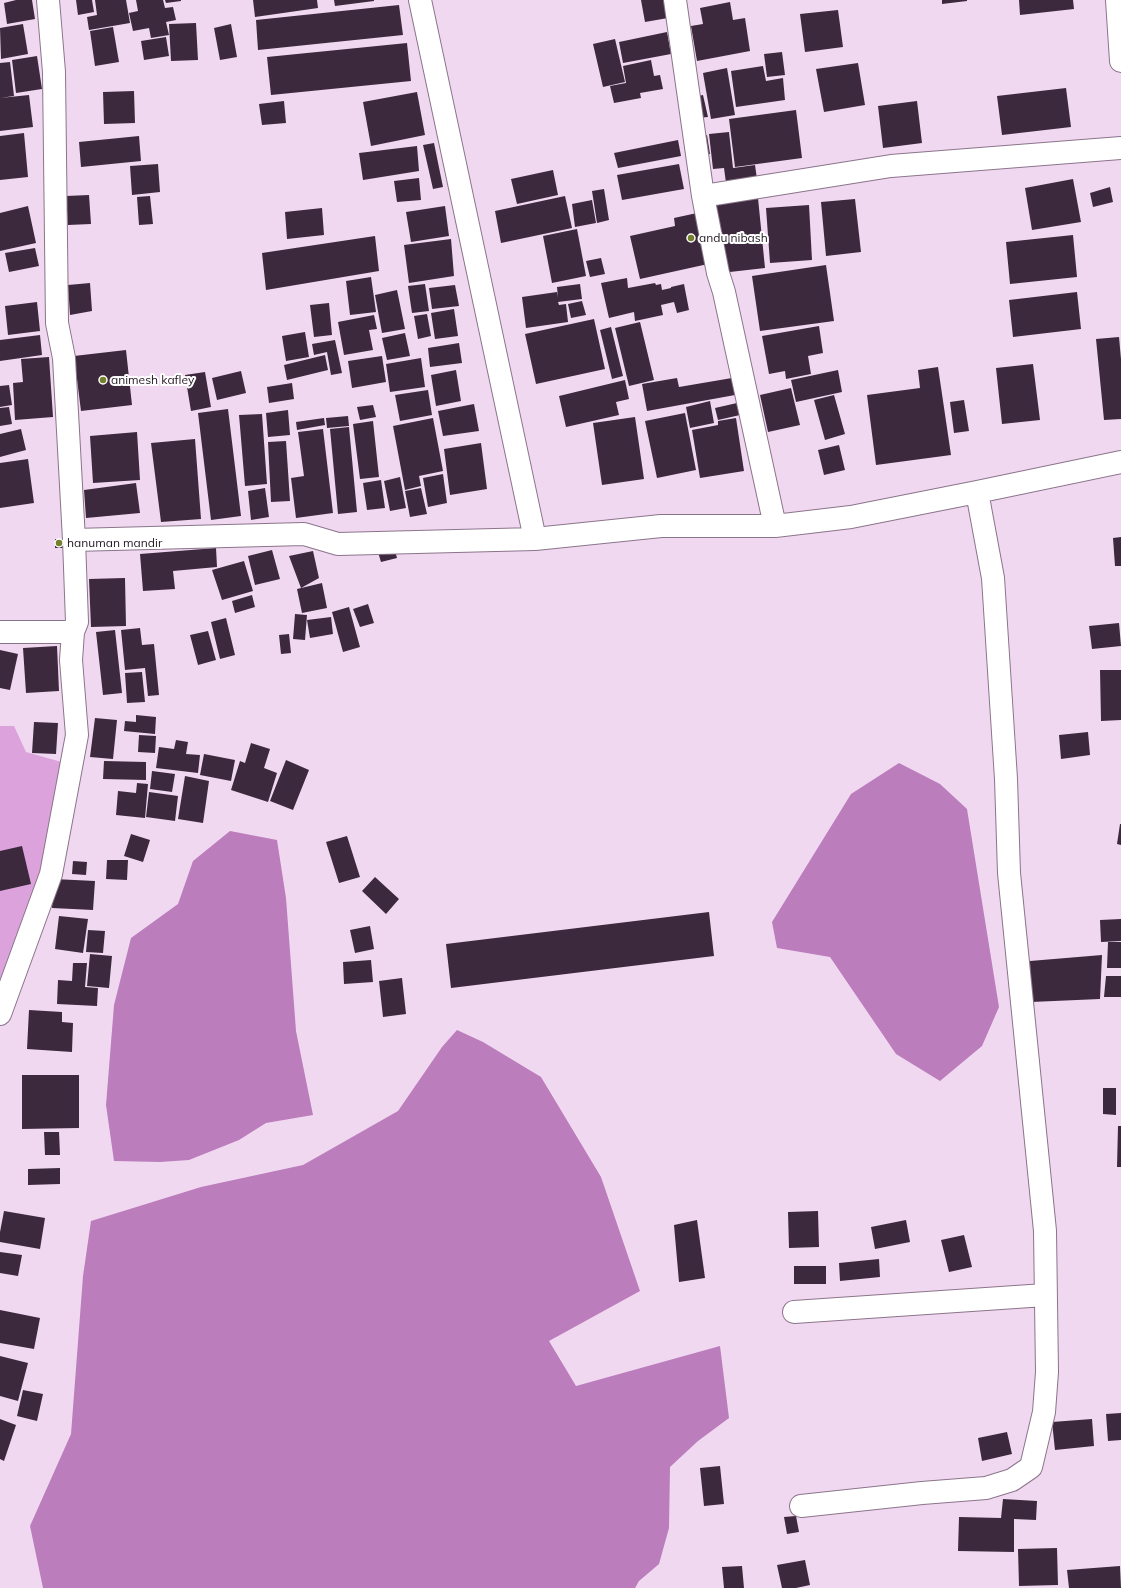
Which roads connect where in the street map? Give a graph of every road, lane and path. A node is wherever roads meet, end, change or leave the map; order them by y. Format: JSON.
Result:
{"nodes":[{"id":1,"x":48,"y":0,"type":"edge"},
{"id":2,"x":420,"y":0,"type":"edge"},
{"id":3,"x":675,"y":0,"type":"edge"},
{"id":4,"x":1117,"y":0,"type":"edge"},
{"id":5,"x":1121,"y":61,"type":"edge"},
{"id":6,"x":1121,"y":148,"type":"edge"},
{"id":7,"x":703,"y":196,"type":"junction"},
{"id":8,"x":1121,"y":462,"type":"edge"},
{"id":9,"x":977,"y":492,"type":"junction"},
{"id":10,"x":775,"y":526,"type":"junction"},
{"id":11,"x":535,"y":539,"type":"junction"},
{"id":12,"x":74,"y":540,"type":"junction"},
{"id":13,"x":0,"y":632,"type":"edge"},
{"id":14,"x":73,"y":632,"type":"junction"},
{"id":15,"x":0,"y":1014,"type":"edge"},
{"id":16,"x":1045,"y":1295,"type":"junction"},
{"id":17,"x":794,"y":1312,"type":"dead end"},
{"id":18,"x":801,"y":1506,"type":"dead end"}],
"edges":[{"from":1,"to":12,"type":"street"},
{"from":2,"to":11,"type":"street"},
{"from":3,"to":7,"type":"street"},
{"from":4,"to":5,"type":"street"},
{"from":6,"to":7,"type":"street"},
{"from":7,"to":10,"type":"street"},
{"from":8,"to":9,"type":"street"},
{"from":9,"to":10,"type":"street"},
{"from":9,"to":16,"type":"street"},
{"from":10,"to":11,"type":"street"},
{"from":11,"to":12,"type":"street"},
{"from":12,"to":14,"type":"street"},
{"from":13,"to":14,"type":"street"},
{"from":14,"to":15,"type":"street"},
{"from":16,"to":17,"type":"street"},
{"from":16,"to":18,"type":"street"}]}
